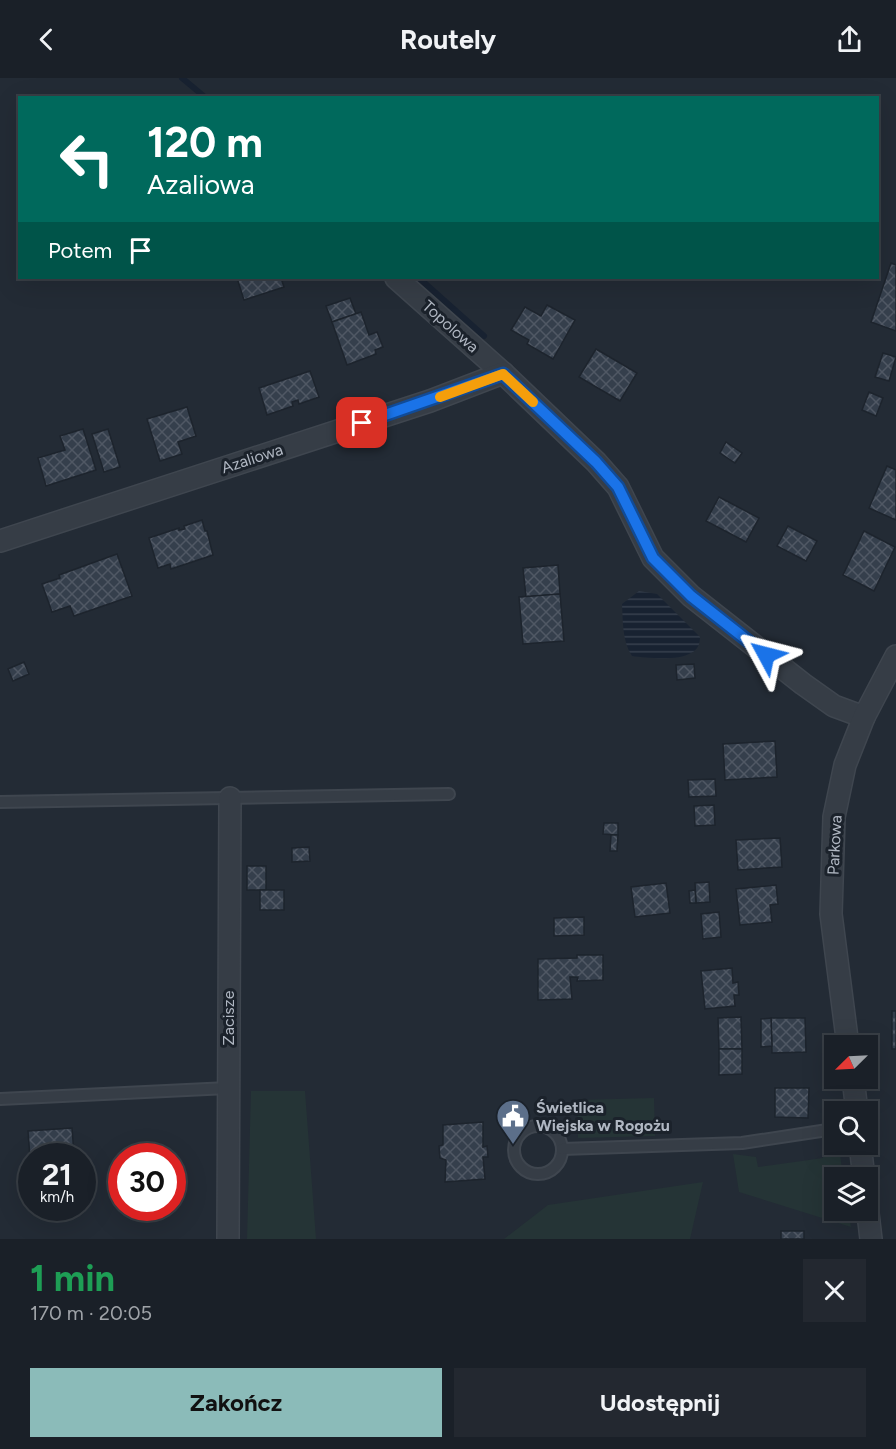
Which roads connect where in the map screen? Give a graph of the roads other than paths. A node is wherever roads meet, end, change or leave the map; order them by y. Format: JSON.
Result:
{"nodes":[{"id":1,"x":397,"y":279,"type":"edge"},
{"id":2,"x":503,"y":374,"type":"junction"},
{"id":3,"x":0,"y":541,"type":"edge"},
{"id":4,"x":896,"y":656,"type":"edge"},
{"id":5,"x":864,"y":717,"type":"junction"},
{"id":6,"x":450,"y":794,"type":"dead end"},
{"id":7,"x":230,"y":798,"type":"junction"},
{"id":8,"x":0,"y":802,"type":"edge"},
{"id":9,"x":847,"y":1035,"type":"edge"},
{"id":10,"x":228,"y":1088,"type":"junction"},
{"id":11,"x":0,"y":1099,"type":"edge"},
{"id":12,"x":824,"y":1131,"type":"edge"},
{"id":13,"x":562,"y":1149,"type":"junction"},
{"id":14,"x":869,"y":1221,"type":"edge"},
{"id":15,"x":228,"y":1239,"type":"edge"},
{"id":16,"x":871,"y":1239,"type":"edge"}],
"edges":[{"from":1,"to":2,"type":"street","name":"Topolowa"},
{"from":2,"to":3,"type":"street","name":"Azaliowa"},
{"from":2,"to":5,"type":"street","name":"Topolowa"},
{"from":4,"to":5,"type":"street","name":"Parkowa"},
{"from":5,"to":9,"type":"street","name":"Parkowa"},
{"from":6,"to":7,"type":"lane"},
{"from":7,"to":8,"type":"lane"},
{"from":7,"to":10,"type":"street","name":"Zacisze"},
{"from":10,"to":11,"type":"lane"},
{"from":10,"to":15,"type":"street","name":"Zacisze"},
{"from":12,"to":13,"type":"lane"},
{"from":13,"to":13,"type":"lane"},
{"from":14,"to":16,"type":"street"}]}
